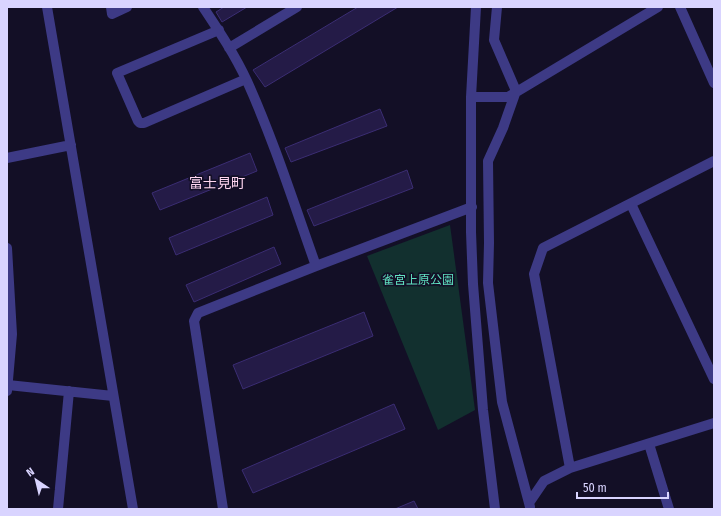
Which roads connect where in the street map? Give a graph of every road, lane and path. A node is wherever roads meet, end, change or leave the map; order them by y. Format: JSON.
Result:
{"nodes":[{"id":1,"x":47,"y":7,"type":"edge"},
{"id":2,"x":111,"y":7,"type":"edge"},
{"id":3,"x":127,"y":7,"type":"edge"},
{"id":4,"x":203,"y":7,"type":"edge"},
{"id":5,"x":297,"y":7,"type":"edge"},
{"id":6,"x":476,"y":7,"type":"edge"},
{"id":7,"x":497,"y":7,"type":"edge"},
{"id":8,"x":658,"y":7,"type":"edge"},
{"id":9,"x":680,"y":7,"type":"edge"},
{"id":10,"x":219,"y":30,"type":"junction"},
{"id":11,"x":229,"y":48,"type":"junction"},
{"id":12,"x":246,"y":79,"type":"junction"},
{"id":13,"x":714,"y":83,"type":"edge"},
{"id":14,"x":516,"y":92,"type":"junction"},
{"id":15,"x":472,"y":98,"type":"junction"},
{"id":16,"x":71,"y":145,"type":"junction"},
{"id":17,"x":7,"y":158,"type":"edge"},
{"id":18,"x":714,"y":161,"type":"edge"},
{"id":19,"x":631,"y":204,"type":"junction"},
{"id":20,"x":472,"y":207,"type":"junction"},
{"id":21,"x":7,"y":248,"type":"edge"},
{"id":22,"x":316,"y":266,"type":"junction"},
{"id":23,"x":714,"y":379,"type":"edge"},
{"id":24,"x":8,"y":385,"type":"edge"},
{"id":25,"x":7,"y":391,"type":"edge"},
{"id":26,"x":69,"y":391,"type":"junction"},
{"id":27,"x":113,"y":396,"type":"junction"},
{"id":28,"x":714,"y":423,"type":"edge"},
{"id":29,"x":649,"y":444,"type":"junction"},
{"id":30,"x":570,"y":468,"type":"junction"},
{"id":31,"x":530,"y":506,"type":"edge"},
{"id":32,"x":58,"y":509,"type":"edge"},
{"id":33,"x":134,"y":509,"type":"edge"},
{"id":34,"x":223,"y":509,"type":"edge"},
{"id":35,"x":495,"y":509,"type":"edge"},
{"id":36,"x":669,"y":509,"type":"edge"}],
"edges":[{"from":1,"to":16,"type":"street"},
{"from":2,"to":3,"type":"street"},
{"from":4,"to":10,"type":"street"},
{"from":5,"to":11,"type":"street"},
{"from":6,"to":15,"type":"street"},
{"from":7,"to":14,"type":"street"},
{"from":8,"to":14,"type":"street"},
{"from":9,"to":13,"type":"street"},
{"from":10,"to":11,"type":"street"},
{"from":10,"to":12,"type":"street"},
{"from":11,"to":12,"type":"street"},
{"from":12,"to":22,"type":"street"},
{"from":14,"to":15,"type":"street"},
{"from":14,"to":31,"type":"street"},
{"from":15,"to":20,"type":"street"},
{"from":16,"to":17,"type":"street"},
{"from":16,"to":27,"type":"street"},
{"from":18,"to":19,"type":"street"},
{"from":19,"to":23,"type":"street"},
{"from":19,"to":30,"type":"street"},
{"from":20,"to":22,"type":"street"},
{"from":20,"to":35,"type":"street"},
{"from":21,"to":24,"type":"street"},
{"from":22,"to":34,"type":"street"},
{"from":24,"to":25,"type":"street"},
{"from":24,"to":26,"type":"street"},
{"from":26,"to":27,"type":"street"},
{"from":26,"to":32,"type":"street"},
{"from":27,"to":33,"type":"street"},
{"from":28,"to":29,"type":"street"},
{"from":29,"to":30,"type":"street"},
{"from":29,"to":36,"type":"street"},
{"from":30,"to":31,"type":"street"}]}
